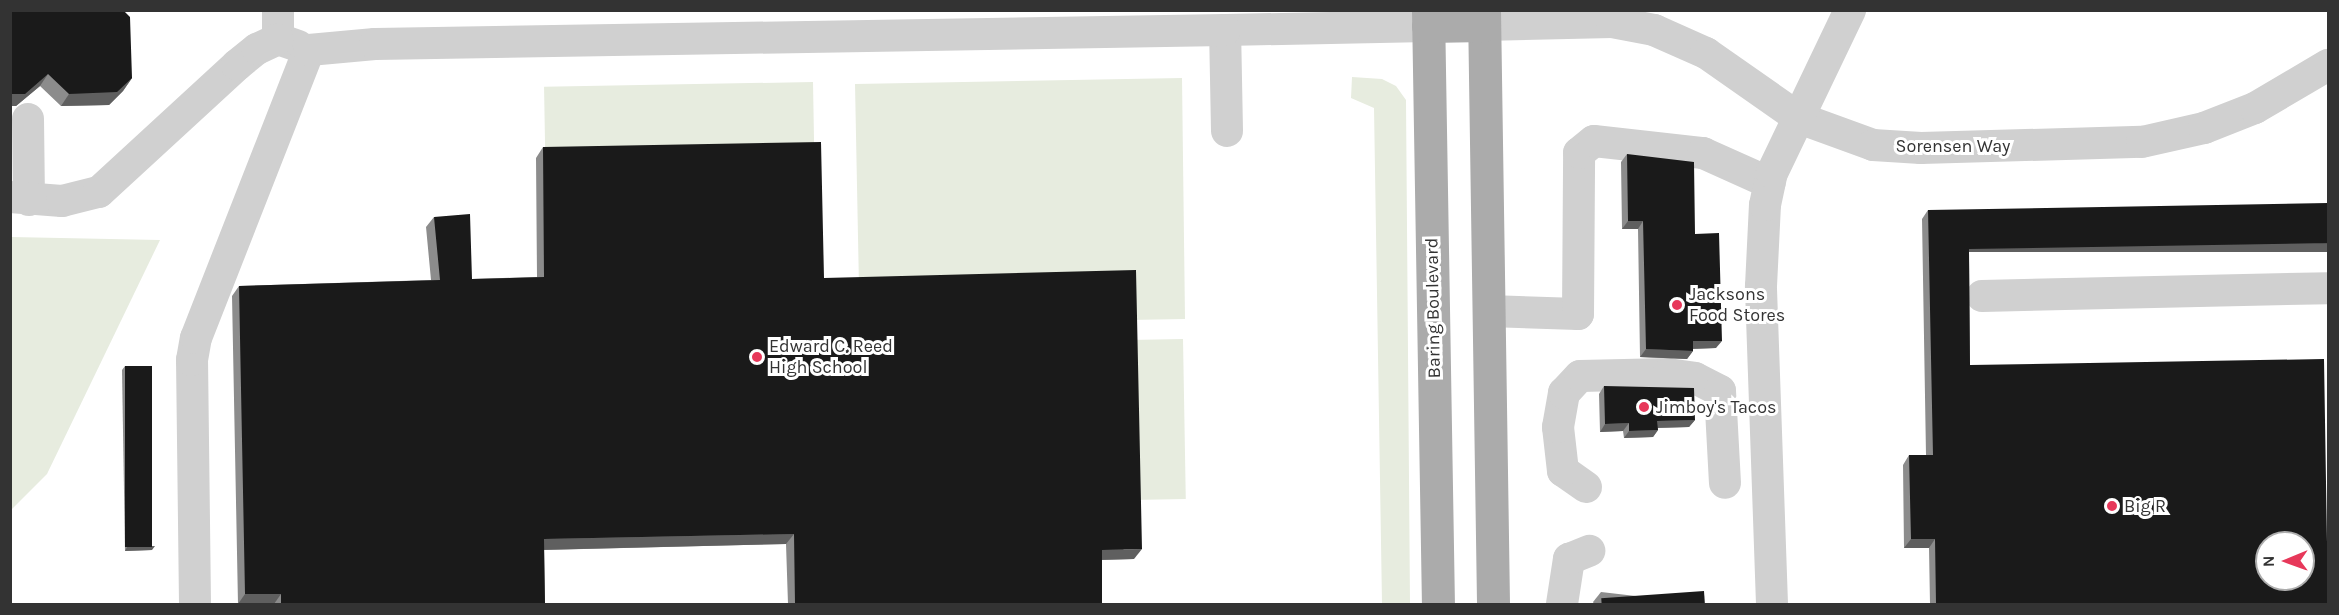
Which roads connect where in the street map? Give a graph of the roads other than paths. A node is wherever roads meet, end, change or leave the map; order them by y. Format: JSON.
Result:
{"nodes":[{"id":1,"x":1850,"y":10,"type":"edge"},
{"id":2,"x":1428,"y":18,"type":"edge"},
{"id":3,"x":1484,"y":18,"type":"edge"},
{"id":4,"x":1313,"y":19,"type":"edge"},
{"id":5,"x":278,"y":25,"type":"edge"},
{"id":6,"x":1225,"y":30,"type":"junction"},
{"id":7,"x":309,"y":50,"type":"junction"},
{"id":8,"x":2328,"y":65,"type":"edge"},
{"id":9,"x":1799,"y":118,"type":"junction"},
{"id":10,"x":28,"y":119,"type":"dead end"},
{"id":11,"x":1227,"y":131,"type":"dead end"},
{"id":12,"x":1770,"y":183,"type":"junction"},
{"id":13,"x":20,"y":198,"type":"edge"},
{"id":14,"x":2328,"y":288,"type":"edge"},
{"id":15,"x":1982,"y":296,"type":"dead end"},
{"id":16,"x":1489,"y":311,"type":"junction"},
{"id":17,"x":1725,"y":483,"type":"dead end"},
{"id":18,"x":1586,"y":487,"type":"dead end"},
{"id":19,"x":1589,"y":551,"type":"dead end"},
{"id":20,"x":195,"y":604,"type":"edge"},
{"id":21,"x":1438,"y":604,"type":"edge"},
{"id":22,"x":1493,"y":604,"type":"edge"},
{"id":23,"x":1562,"y":604,"type":"edge"},
{"id":24,"x":1772,"y":604,"type":"edge"}],
"edges":[{"from":1,"to":9,"type":"street"},
{"from":2,"to":3,"type":"main road"},
{"from":2,"to":4,"type":"street"},
{"from":2,"to":21,"type":"main road","name":"Baring Boulevard"},
{"from":3,"to":9,"type":"street","name":"Sorensen Way"},
{"from":3,"to":16,"type":"main road"},
{"from":4,"to":6,"type":"street"},
{"from":5,"to":7,"type":"street"},
{"from":5,"to":13,"type":"street"},
{"from":6,"to":7,"type":"street"},
{"from":6,"to":11,"type":"street"},
{"from":7,"to":20,"type":"street"},
{"from":8,"to":9,"type":"street","name":"Sorensen Way"},
{"from":9,"to":12,"type":"street"},
{"from":10,"to":13,"type":"street"},
{"from":12,"to":16,"type":"street"},
{"from":12,"to":24,"type":"street"},
{"from":14,"to":15,"type":"street"},
{"from":16,"to":22,"type":"main road"},
{"from":17,"to":18,"type":"street"},
{"from":19,"to":23,"type":"street"}]}
